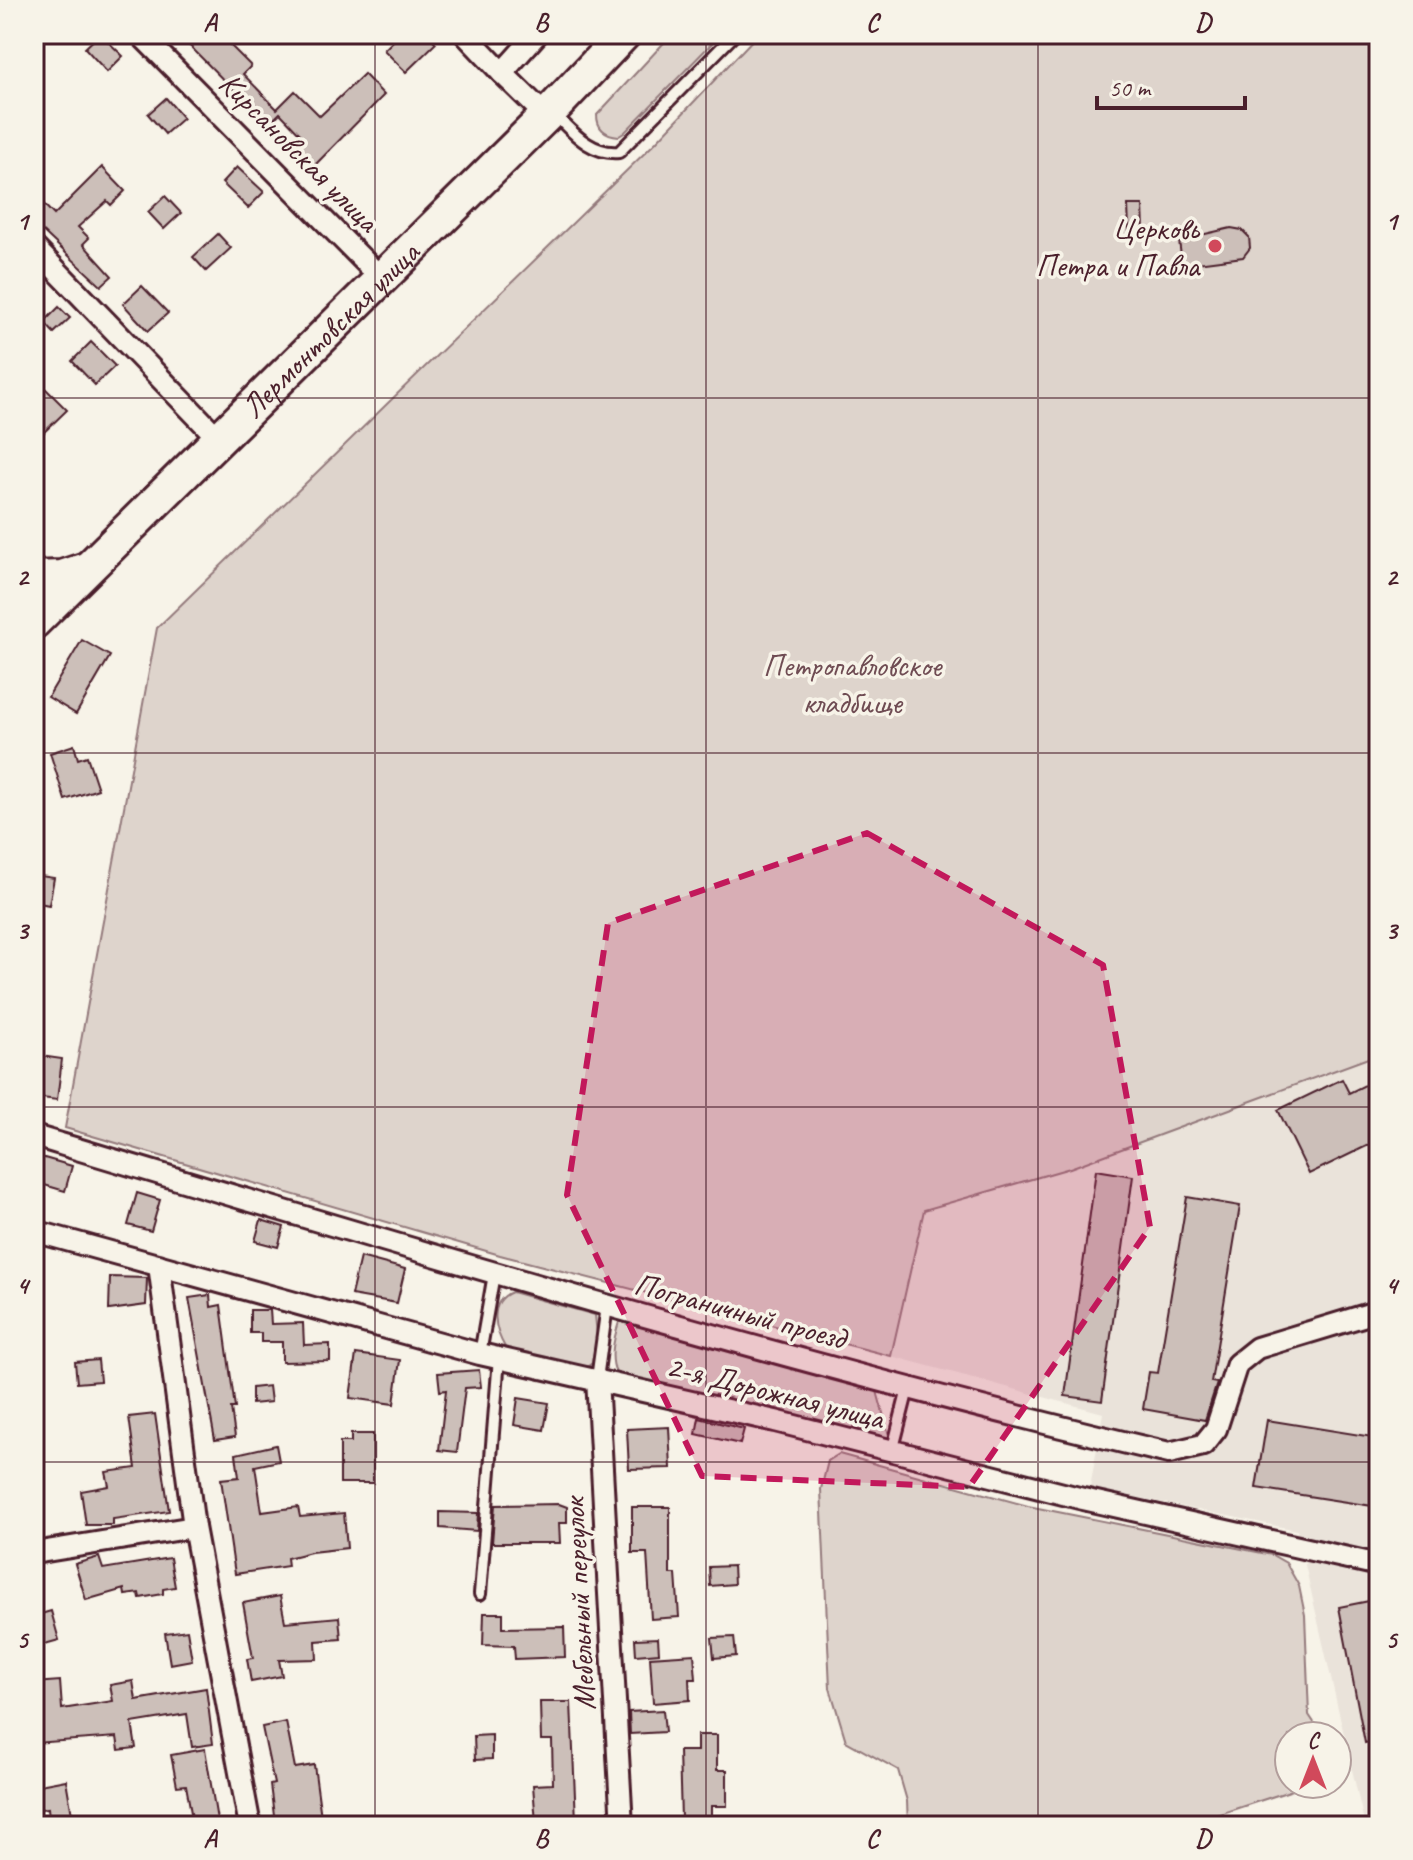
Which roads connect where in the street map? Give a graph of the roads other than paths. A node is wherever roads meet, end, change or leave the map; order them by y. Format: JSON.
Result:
{"nodes":[{"id":1,"x":140,"y":34,"type":"edge"},
{"id":2,"x":465,"y":34,"type":"edge"},
{"id":3,"x":537,"y":34,"type":"edge"},
{"id":4,"x":624,"y":34,"type":"edge"},
{"id":5,"x":735,"y":34,"type":"edge"},
{"id":6,"x":502,"y":73,"type":"junction"},
{"id":7,"x":549,"y":114,"type":"junction"},
{"id":8,"x":34,"y":247,"type":"edge"},
{"id":9,"x":381,"y":278,"type":"junction"},
{"id":10,"x":219,"y":439,"type":"junction"},
{"id":11,"x":86,"y":569,"type":"junction"},
{"id":12,"x":34,"y":578,"type":"edge"},
{"id":13,"x":34,"y":622,"type":"edge"},
{"id":14,"x":34,"y":1136,"type":"edge"},
{"id":15,"x":34,"y":1231,"type":"edge"},
{"id":16,"x":159,"y":1265,"type":"junction"},
{"id":17,"x":494,"y":1274,"type":"junction"},
{"id":18,"x":607,"y":1306,"type":"junction"},
{"id":19,"x":1379,"y":1311,"type":"edge"},
{"id":20,"x":489,"y":1356,"type":"junction"},
{"id":21,"x":597,"y":1379,"type":"junction"},
{"id":22,"x":908,"y":1389,"type":"junction"},
{"id":23,"x":892,"y":1452,"type":"junction"},
{"id":24,"x":194,"y":1527,"type":"junction"},
{"id":25,"x":34,"y":1553,"type":"edge"},
{"id":26,"x":1379,"y":1565,"type":"edge"},
{"id":27,"x":480,"y":1594,"type":"dead end"},
{"id":28,"x":250,"y":1826,"type":"edge"},
{"id":29,"x":622,"y":1826,"type":"edge"}],
"edges":[{"from":1,"to":9,"type":"street","name":"Кирсановская улица"},
{"from":2,"to":6,"type":"street"},
{"from":3,"to":6,"type":"street"},
{"from":4,"to":7,"type":"main road","name":"Лермонтовская улица"},
{"from":5,"to":7,"type":"lane"},
{"from":6,"to":7,"type":"street"},
{"from":7,"to":9,"type":"main road","name":"Лермонтовская улица"},
{"from":8,"to":10,"type":"street"},
{"from":9,"to":10,"type":"main road","name":"Лермонтовская улица"},
{"from":10,"to":11,"type":"main road","name":"Лермонтовская улица"},
{"from":11,"to":12,"type":"main road"},
{"from":11,"to":13,"type":"main road","name":"Лермонтовская улица"},
{"from":14,"to":17,"type":"street","name":"Пограничный проезд"},
{"from":15,"to":16,"type":"street","name":"2-я Дорожная улица"},
{"from":16,"to":20,"type":"street","name":"2-я Дорожная улица"},
{"from":16,"to":24,"type":"street"},
{"from":17,"to":18,"type":"street","name":"Пограничный проезд"},
{"from":17,"to":20,"type":"lane"},
{"from":18,"to":21,"type":"lane"},
{"from":18,"to":22,"type":"street","name":"Пограничный проезд"},
{"from":19,"to":22,"type":"street","name":"Пограничный проезд"},
{"from":20,"to":21,"type":"street","name":"2-я Дорожная улица"},
{"from":20,"to":27,"type":"lane"},
{"from":21,"to":23,"type":"street","name":"2-я Дорожная улица"},
{"from":21,"to":29,"type":"street","name":"Мебельный переулок"},
{"from":22,"to":23,"type":"lane"},
{"from":23,"to":26,"type":"street","name":"2-я Дорожная улица"},
{"from":24,"to":25,"type":"street"},
{"from":24,"to":28,"type":"street"}]}
